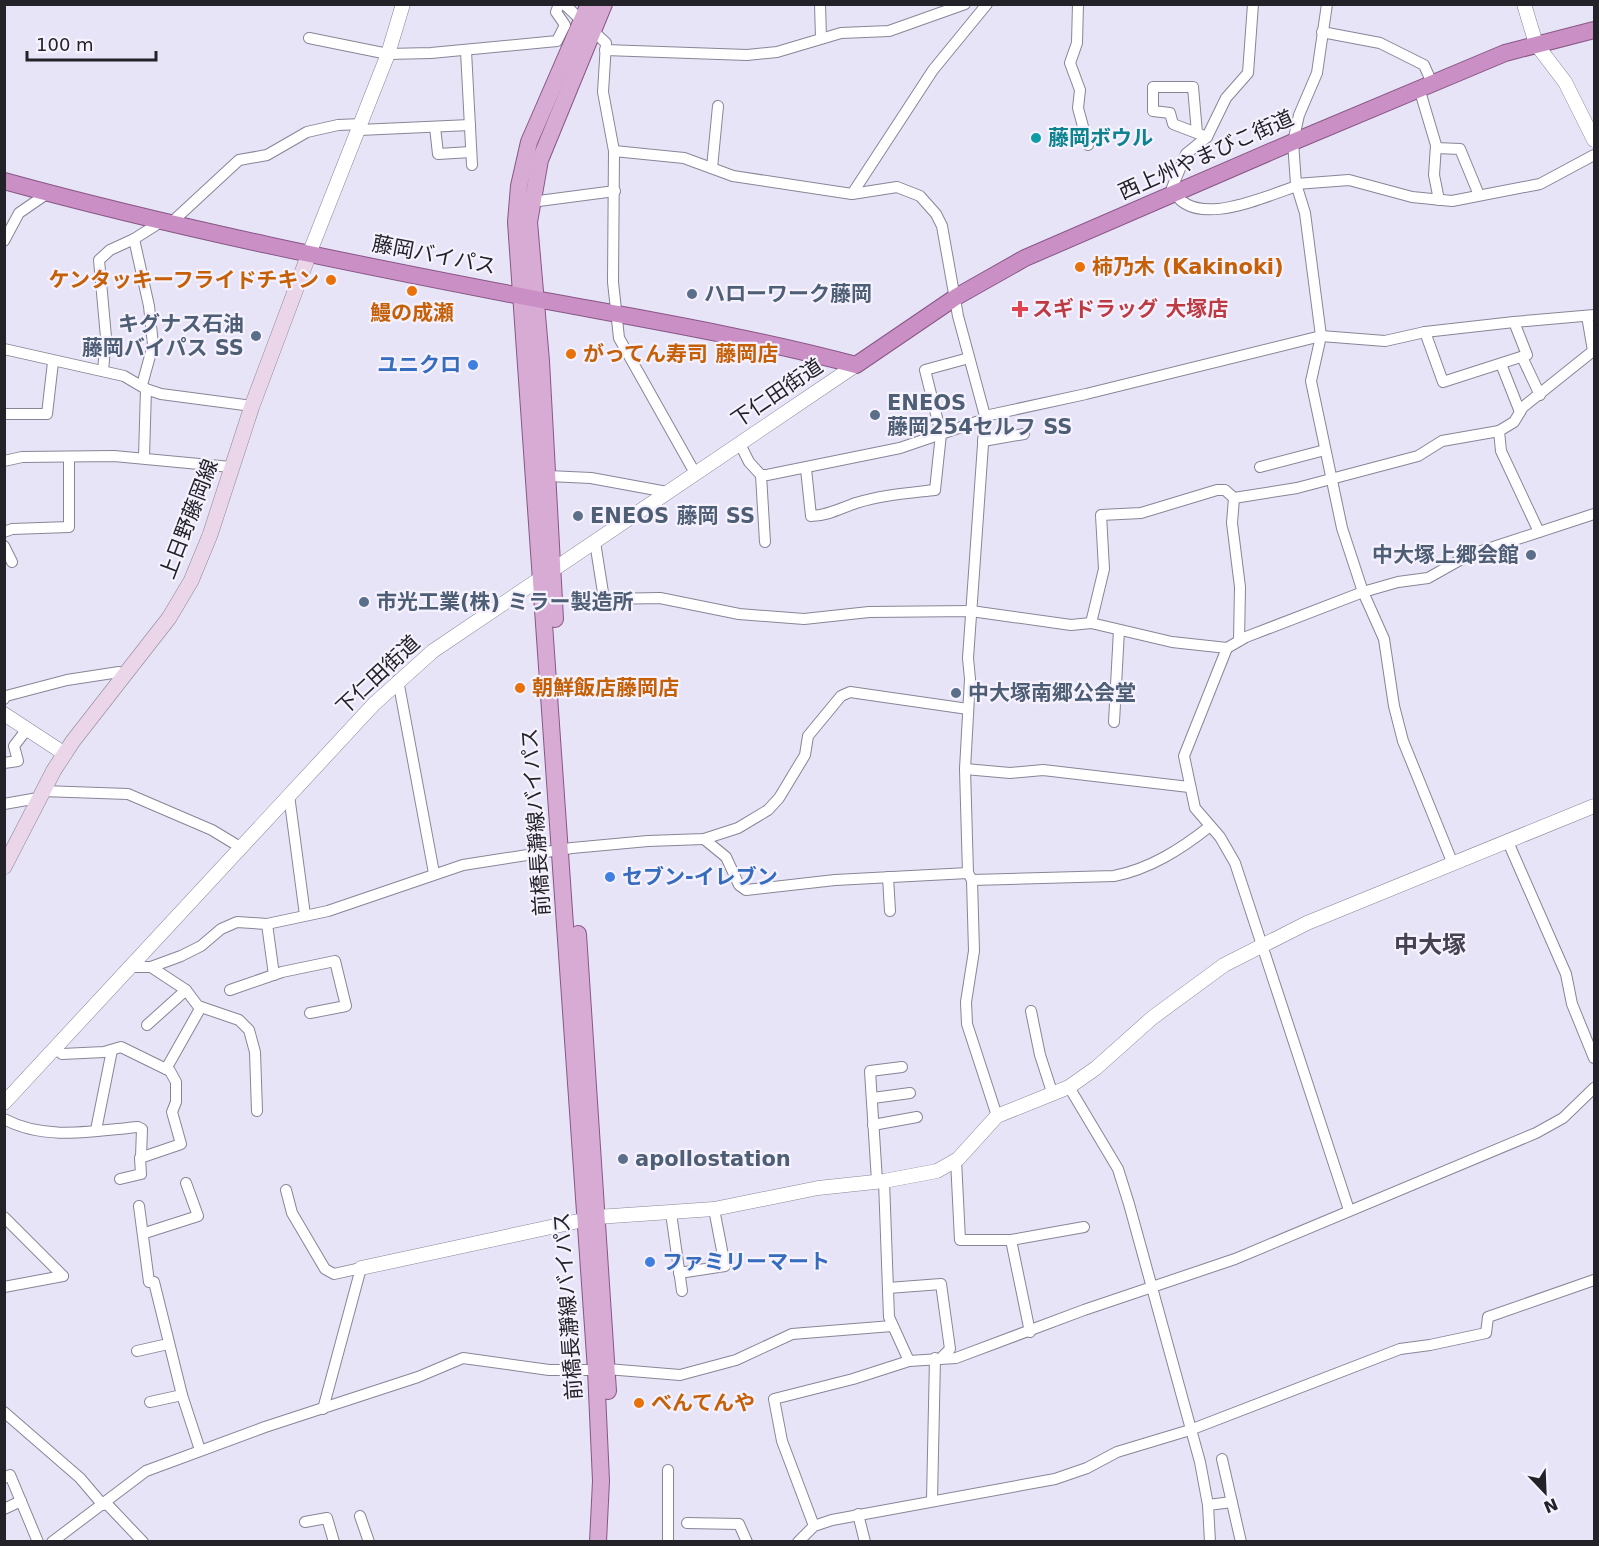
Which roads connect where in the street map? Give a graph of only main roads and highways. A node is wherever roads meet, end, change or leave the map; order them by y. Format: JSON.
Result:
{"nodes":[{"id":1,"x":589,"y":4,"type":"edge"},
{"id":2,"x":604,"y":4,"type":"edge"},
{"id":3,"x":587,"y":27,"type":"junction"},
{"id":4,"x":1594,"y":30,"type":"edge"},
{"id":5,"x":4,"y":181,"type":"edge"},
{"id":6,"x":309,"y":254,"type":"junction"},
{"id":7,"x":529,"y":297,"type":"junction"},
{"id":8,"x":856,"y":365,"type":"joint"},
{"id":9,"x":546,"y":573,"type":"junction"},
{"id":10,"x":4,"y":867,"type":"edge"},
{"id":11,"x":602,"y":1370,"type":"junction"},
{"id":12,"x":598,"y":1542,"type":"edge"},
{"id":13,"x":609,"y":1542,"type":"edge"}],
"edges":[{"from":1,"to":3,"type":"main road","name":"前橋長瀞線バイパス"},
{"from":2,"to":3,"type":"main road","name":"前橋長瀞線バイパス"},
{"from":3,"to":7,"type":"main road","name":"前橋長瀞線バイパス"},
{"from":3,"to":7,"type":"main road","name":"前橋長瀞線バイパス"},
{"from":4,"to":8,"type":"highway","name":"西上州やまびこ街道"},
{"from":5,"to":6,"type":"highway","name":"藤岡バイパス"},
{"from":6,"to":7,"type":"highway","name":"藤岡バイパス"},
{"from":6,"to":10,"type":"main road","name":"上日野藤岡線"},
{"from":7,"to":8,"type":"highway","name":"藤岡バイパス"},
{"from":7,"to":9,"type":"main road","name":"前橋長瀞線バイパス"},
{"from":7,"to":9,"type":"main road","name":"前橋長瀞線バイパス"},
{"from":9,"to":11,"type":"main road","name":"前橋長瀞線バイパス"},
{"from":11,"to":12,"type":"main road","name":"前橋長瀞線バイパス"},
{"from":11,"to":13,"type":"main road","name":"前橋長瀞線バイパス"}]}
